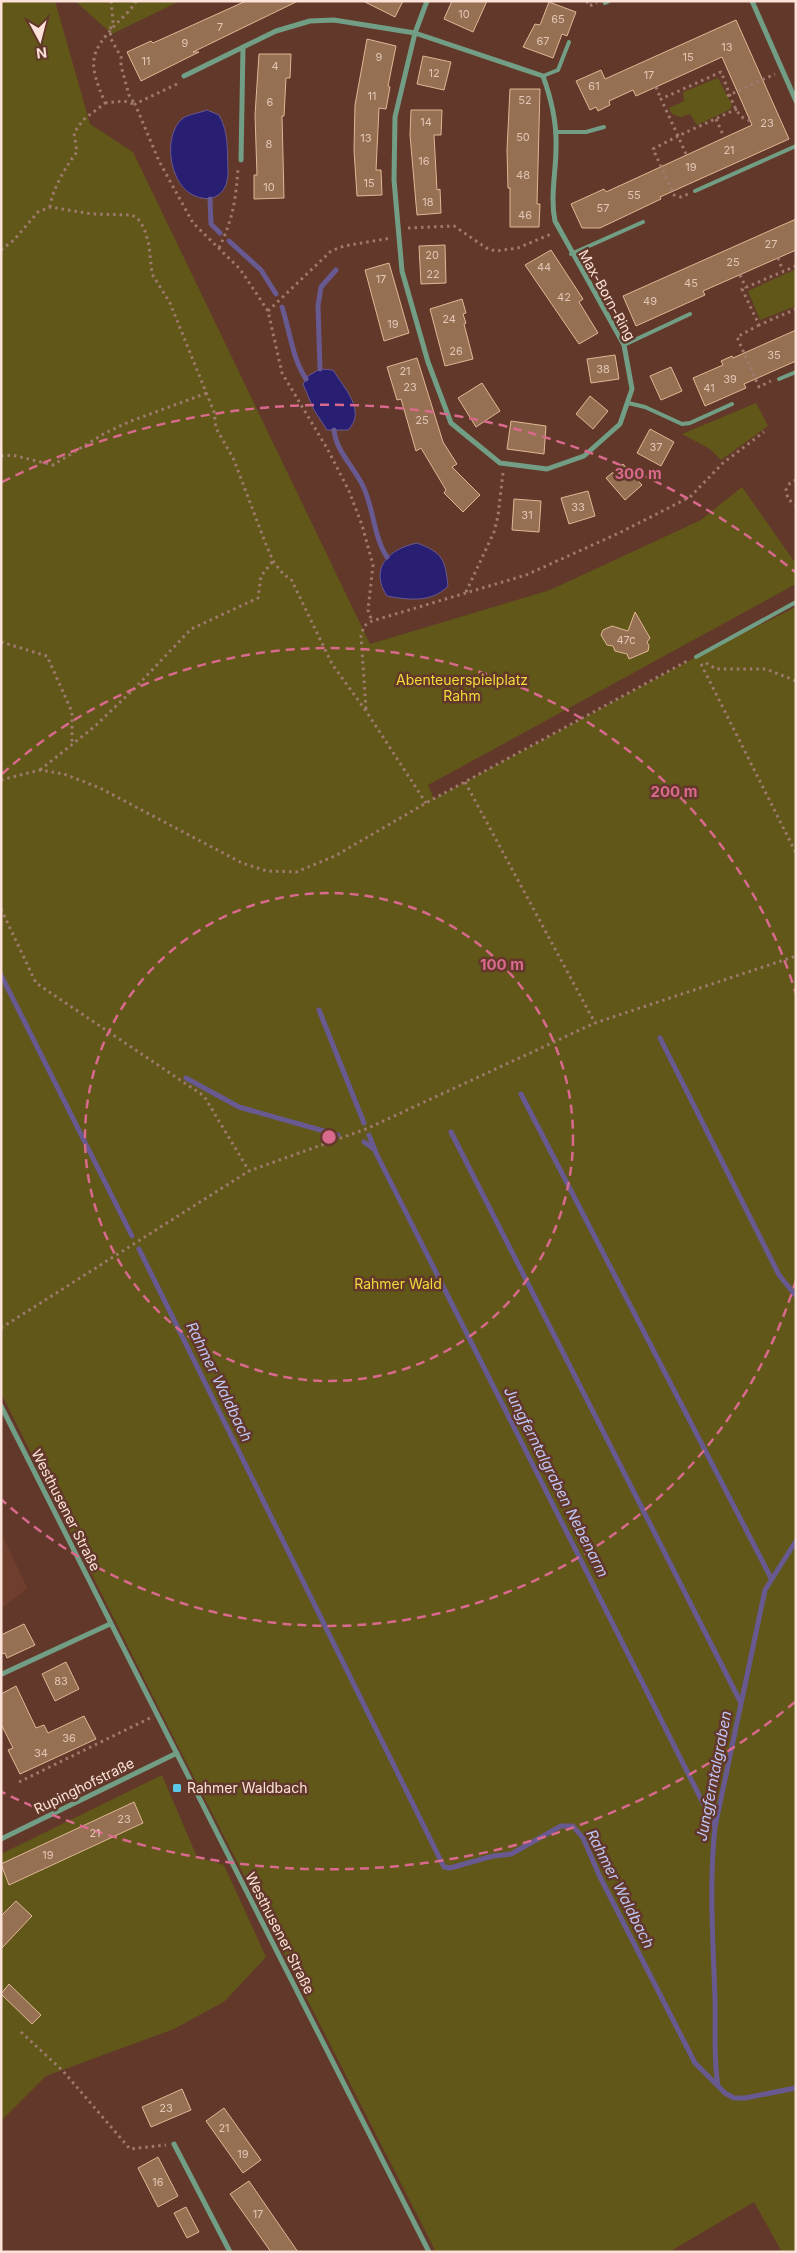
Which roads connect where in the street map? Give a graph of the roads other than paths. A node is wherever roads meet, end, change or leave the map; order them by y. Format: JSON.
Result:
{"nodes":[{"id":1,"x":427,"y":1,"type":"edge"},
{"id":2,"x":752,"y":1,"type":"edge"},
{"id":3,"x":415,"y":33,"type":"junction"},
{"id":4,"x":569,"y":42,"type":"dead end"},
{"id":5,"x":243,"y":46,"type":"junction"},
{"id":6,"x":184,"y":76,"type":"road end"},
{"id":7,"x":543,"y":76,"type":"junction"},
{"id":8,"x":796,"y":99,"type":"edge"},
{"id":9,"x":604,"y":127,"type":"dead end"},
{"id":10,"x":555,"y":132,"type":"junction"},
{"id":11,"x":796,"y":146,"type":"edge"},
{"id":12,"x":241,"y":160,"type":"road end"},
{"id":13,"x":695,"y":191,"type":"road end"},
{"id":14,"x":643,"y":222,"type":"dead end"},
{"id":15,"x":572,"y":254,"type":"junction"},
{"id":16,"x":690,"y":314,"type":"dead end"},
{"id":17,"x":624,"y":345,"type":"junction"},
{"id":18,"x":796,"y":372,"type":"edge"},
{"id":19,"x":779,"y":379,"type":"dead end"},
{"id":20,"x":628,"y":403,"type":"junction"},
{"id":21,"x":732,"y":404,"type":"dead end"},
{"id":22,"x":796,"y":602,"type":"edge"},
{"id":23,"x":696,"y":656,"type":"road end"},
{"id":24,"x":1,"y":1406,"type":"edge"},
{"id":25,"x":110,"y":1624,"type":"junction"},
{"id":26,"x":2,"y":1674,"type":"edge"},
{"id":27,"x":177,"y":1753,"type":"junction"},
{"id":28,"x":1,"y":1839,"type":"edge"},
{"id":29,"x":174,"y":2144,"type":"road end"},
{"id":30,"x":230,"y":2252,"type":"edge"},
{"id":31,"x":430,"y":2252,"type":"edge"}],
"edges":[{"from":1,"to":3,"type":"street","name":"Max-Born-Ring"},
{"from":2,"to":8,"type":"street"},
{"from":3,"to":5,"type":"street"},
{"from":3,"to":7,"type":"street"},
{"from":3,"to":20,"type":"street","name":"Max-Born-Ring"},
{"from":4,"to":7,"type":"lane"},
{"from":5,"to":6,"type":"street"},
{"from":5,"to":12,"type":"street"},
{"from":7,"to":10,"type":"street","name":"Max-Born-Ring"},
{"from":9,"to":10,"type":"lane"},
{"from":10,"to":15,"type":"street","name":"Max-Born-Ring"},
{"from":11,"to":13,"type":"lane"},
{"from":14,"to":15,"type":"lane"},
{"from":15,"to":17,"type":"street","name":"Max-Born-Ring"},
{"from":16,"to":17,"type":"lane"},
{"from":17,"to":20,"type":"street","name":"Max-Born-Ring"},
{"from":18,"to":19,"type":"lane"},
{"from":20,"to":21,"type":"lane"},
{"from":22,"to":23,"type":"lane"},
{"from":24,"to":25,"type":"street","name":"Westhusener Straße"},
{"from":25,"to":26,"type":"street"},
{"from":25,"to":27,"type":"street","name":"Westhusener Straße"},
{"from":27,"to":28,"type":"street","name":"Rupinghofstraße"},
{"from":27,"to":31,"type":"street","name":"Westhusener Straße"},
{"from":29,"to":30,"type":"street"}]}
